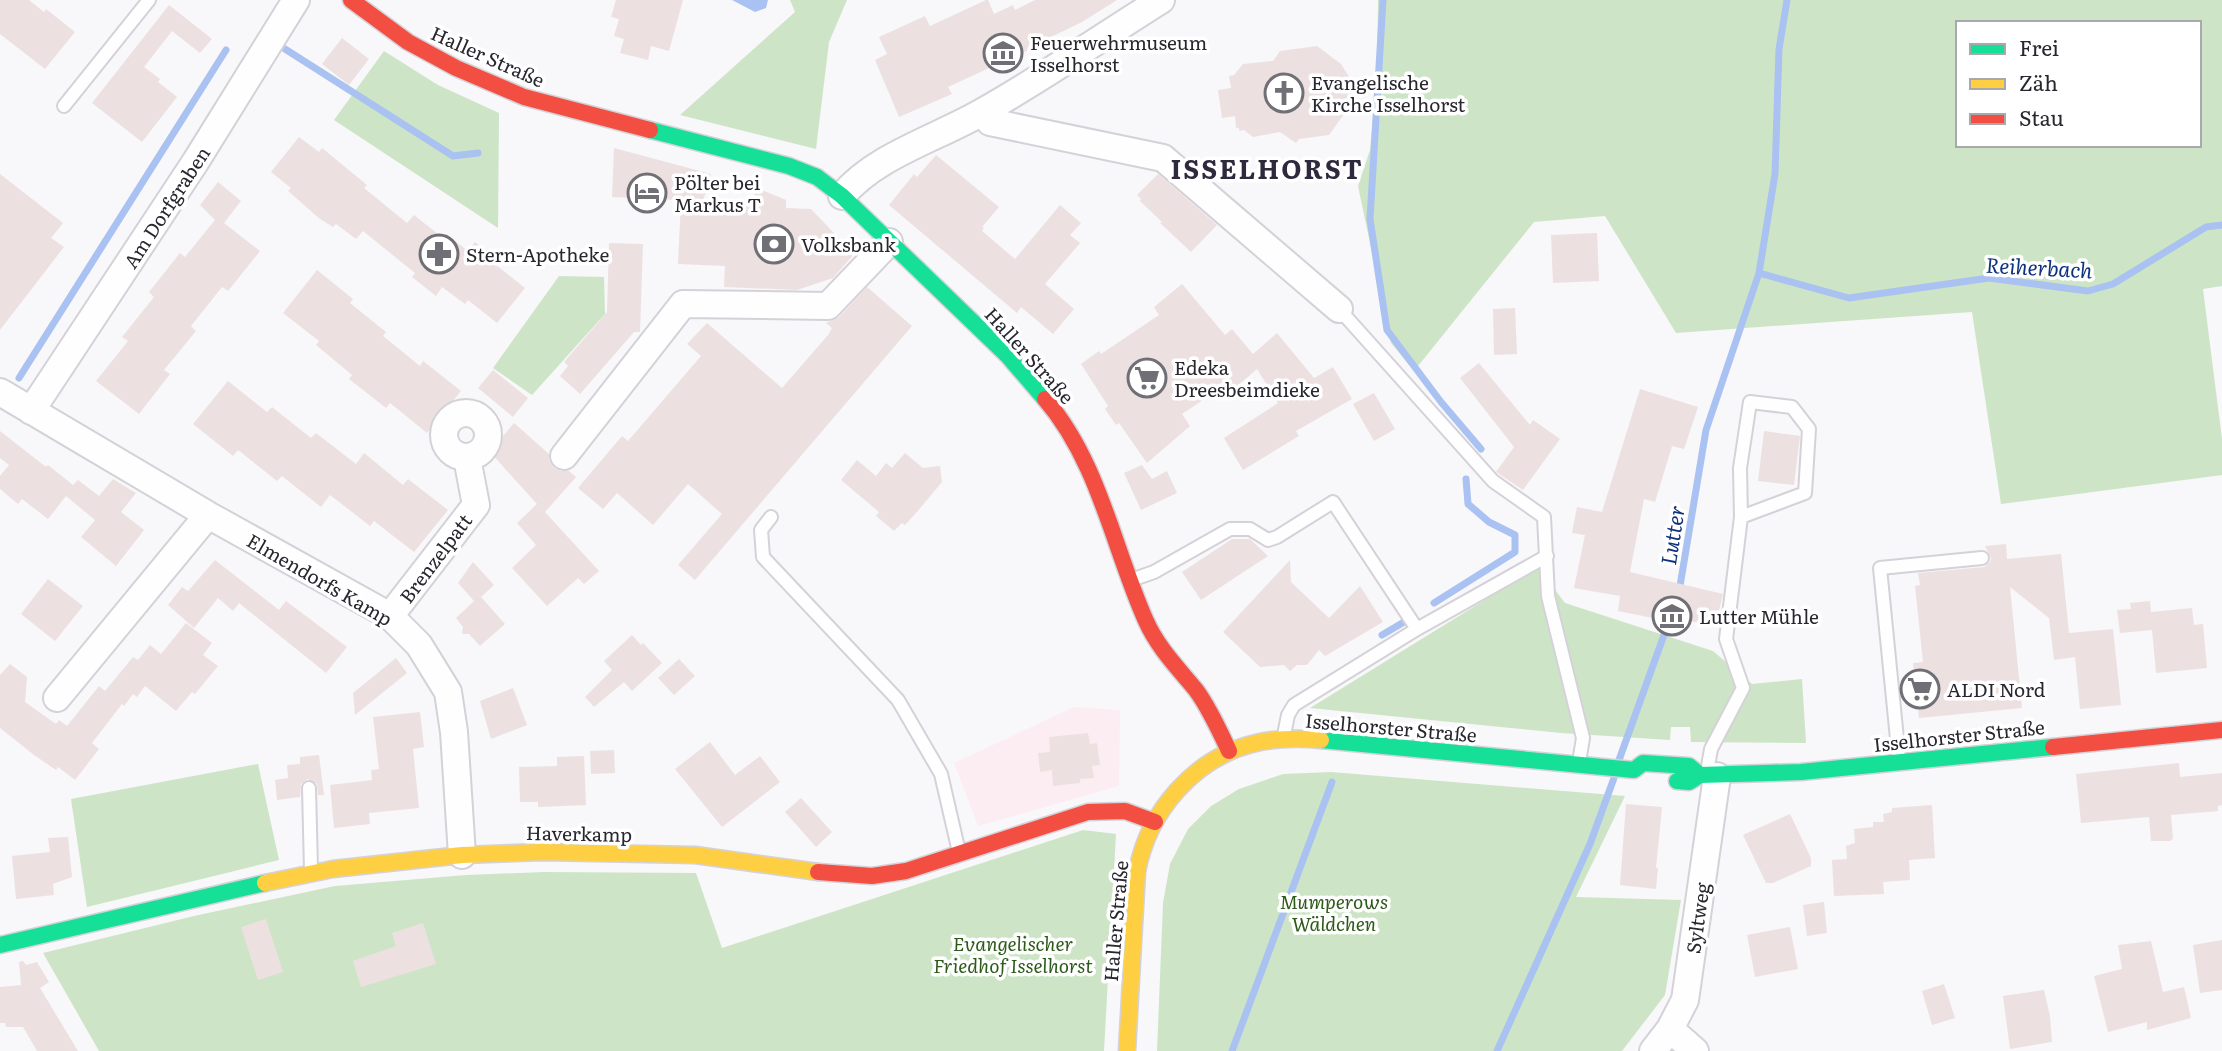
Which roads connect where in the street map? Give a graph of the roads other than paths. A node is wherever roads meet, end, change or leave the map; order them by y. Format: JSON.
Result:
{"nodes":[{"id":1,"x":149,"y":0,"type":"edge"},
{"id":2,"x":296,"y":0,"type":"edge"},
{"id":3,"x":351,"y":0,"type":"edge"},
{"id":4,"x":1161,"y":0,"type":"edge"},
{"id":5,"x":64,"y":106,"type":"dead end"},
{"id":6,"x":983,"y":112,"type":"junction"},
{"id":7,"x":842,"y":196,"type":"junction"},
{"id":8,"x":889,"y":242,"type":"junction"},
{"id":9,"x":1339,"y":309,"type":"joint"},
{"id":10,"x":0,"y":392,"type":"edge"},
{"id":11,"x":32,"y":411,"type":"junction"},
{"id":12,"x":564,"y":456,"type":"dead end"},
{"id":13,"x":467,"y":458,"type":"dead end"},
{"id":14,"x":208,"y":515,"type":"junction"},
{"id":15,"x":771,"y":517,"type":"dead end"},
{"id":16,"x":1741,"y":517,"type":"junction"},
{"id":17,"x":1547,"y":556,"type":"junction"},
{"id":18,"x":1982,"y":558,"type":"dead end"},
{"id":19,"x":1130,"y":580,"type":"junction"},
{"id":20,"x":390,"y":616,"type":"junction"},
{"id":21,"x":1417,"y":629,"type":"junction"},
{"id":22,"x":57,"y":698,"type":"dead end"},
{"id":23,"x":2222,"y":730,"type":"edge"},
{"id":24,"x":1284,"y":739,"type":"junction"},
{"id":25,"x":1229,"y":751,"type":"junction"},
{"id":26,"x":1900,"y":763,"type":"junction"},
{"id":27,"x":1578,"y":766,"type":"junction"},
{"id":28,"x":1708,"y":776,"type":"junction"},
{"id":29,"x":1662,"y":781,"type":"dead end"},
{"id":30,"x":309,"y":788,"type":"dead end"},
{"id":31,"x":1155,"y":822,"type":"junction"},
{"id":32,"x":959,"y":853,"type":"junction"},
{"id":33,"x":462,"y":855,"type":"junction"},
{"id":34,"x":311,"y":874,"type":"junction"},
{"id":35,"x":0,"y":945,"type":"edge"},
{"id":36,"x":1671,"y":1029,"type":"junction"},
{"id":37,"x":1127,"y":1051,"type":"edge"},
{"id":38,"x":1653,"y":1051,"type":"edge"},
{"id":39,"x":1695,"y":1051,"type":"edge"}],
"edges":[{"from":1,"to":5,"type":"lane"},
{"from":2,"to":11,"type":"street","name":"Am Dorfgraben"},
{"from":3,"to":7,"type":"street","name":"Haller Straße"},
{"from":4,"to":6,"type":"street"},
{"from":6,"to":7,"type":"street"},
{"from":6,"to":9,"type":"street"},
{"from":7,"to":8,"type":"street","name":"Haller Straße"},
{"from":8,"to":12,"type":"street"},
{"from":8,"to":19,"type":"street","name":"Haller Straße"},
{"from":9,"to":17,"type":"lane"},
{"from":10,"to":11,"type":"street","name":"Elmendorfs Kamp"},
{"from":11,"to":14,"type":"street","name":"Elmendorfs Kamp"},
{"from":13,"to":20,"type":"street","name":"Brenzelpatt"},
{"from":14,"to":20,"type":"street","name":"Elmendorfs Kamp"},
{"from":14,"to":22,"type":"street"},
{"from":15,"to":32,"type":"lane"},
{"from":16,"to":16,"type":"lane"},
{"from":16,"to":28,"type":"lane"},
{"from":17,"to":21,"type":"lane"},
{"from":17,"to":27,"type":"lane"},
{"from":18,"to":26,"type":"lane"},
{"from":19,"to":21,"type":"lane"},
{"from":19,"to":25,"type":"street","name":"Haller Straße"},
{"from":20,"to":33,"type":"street","name":"Elmendorfs Kamp"},
{"from":21,"to":24,"type":"lane"},
{"from":23,"to":26,"type":"street","name":"Isselhorster Straße"},
{"from":24,"to":25,"type":"street","name":"Isselhorster Straße"},
{"from":24,"to":27,"type":"street","name":"Isselhorster Straße"},
{"from":25,"to":31,"type":"street","name":"Haller Straße"},
{"from":26,"to":28,"type":"street","name":"Isselhorster Straße"},
{"from":27,"to":28,"type":"street","name":"Isselhorster Straße"},
{"from":28,"to":29,"type":"street","name":"Isselhorster Straße"},
{"from":28,"to":36,"type":"street","name":"Syltweg"},
{"from":30,"to":34,"type":"lane"},
{"from":31,"to":32,"type":"street","name":"Haverkamp"},
{"from":31,"to":37,"type":"street","name":"Haller Straße"},
{"from":32,"to":33,"type":"street","name":"Haverkamp"},
{"from":33,"to":34,"type":"street","name":"Haverkamp"},
{"from":34,"to":35,"type":"street","name":"Haverkamp"},
{"from":36,"to":38,"type":"street","name":"Syltweg"},
{"from":36,"to":39,"type":"street"}]}
